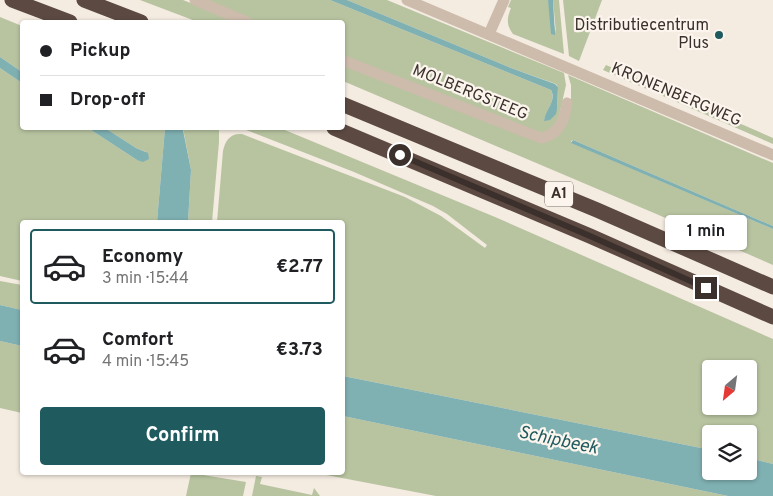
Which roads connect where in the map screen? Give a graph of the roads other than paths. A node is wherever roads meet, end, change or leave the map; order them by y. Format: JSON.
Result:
{"nodes":[{"id":1,"x":12,"y":0,"type":"edge"},
{"id":2,"x":84,"y":0,"type":"edge"},
{"id":3,"x":195,"y":0,"type":"edge"},
{"id":4,"x":407,"y":0,"type":"edge"},
{"id":5,"x":504,"y":0,"type":"edge"},
{"id":6,"x":65,"y":20,"type":"edge"},
{"id":7,"x":136,"y":20,"type":"edge"},
{"id":8,"x":242,"y":20,"type":"edge"},
{"id":9,"x":489,"y":34,"type":"junction"},
{"id":10,"x":345,"y":61,"type":"edge"},
{"id":11,"x":567,"y":103,"type":"dead end"},
{"id":12,"x":345,"y":105,"type":"edge"},
{"id":13,"x":339,"y":130,"type":"edge"},
{"id":14,"x":773,"y":155,"type":"edge"},
{"id":15,"x":773,"y":287,"type":"edge"},
{"id":16,"x":773,"y":317,"type":"edge"}],
"edges":[{"from":1,"to":6,"type":"highway"},
{"from":2,"to":7,"type":"highway"},
{"from":3,"to":8,"type":"street"},
{"from":4,"to":9,"type":"street","name":"KRONENBERGWEG"},
{"from":5,"to":9,"type":"street"},
{"from":9,"to":14,"type":"street","name":"KRONENBERGWEG"},
{"from":10,"to":11,"type":"street","name":"MOLBERGSTEEG"},
{"from":12,"to":15,"type":"highway","number":"A1"},
{"from":13,"to":16,"type":"highway","number":"A1"}]}
